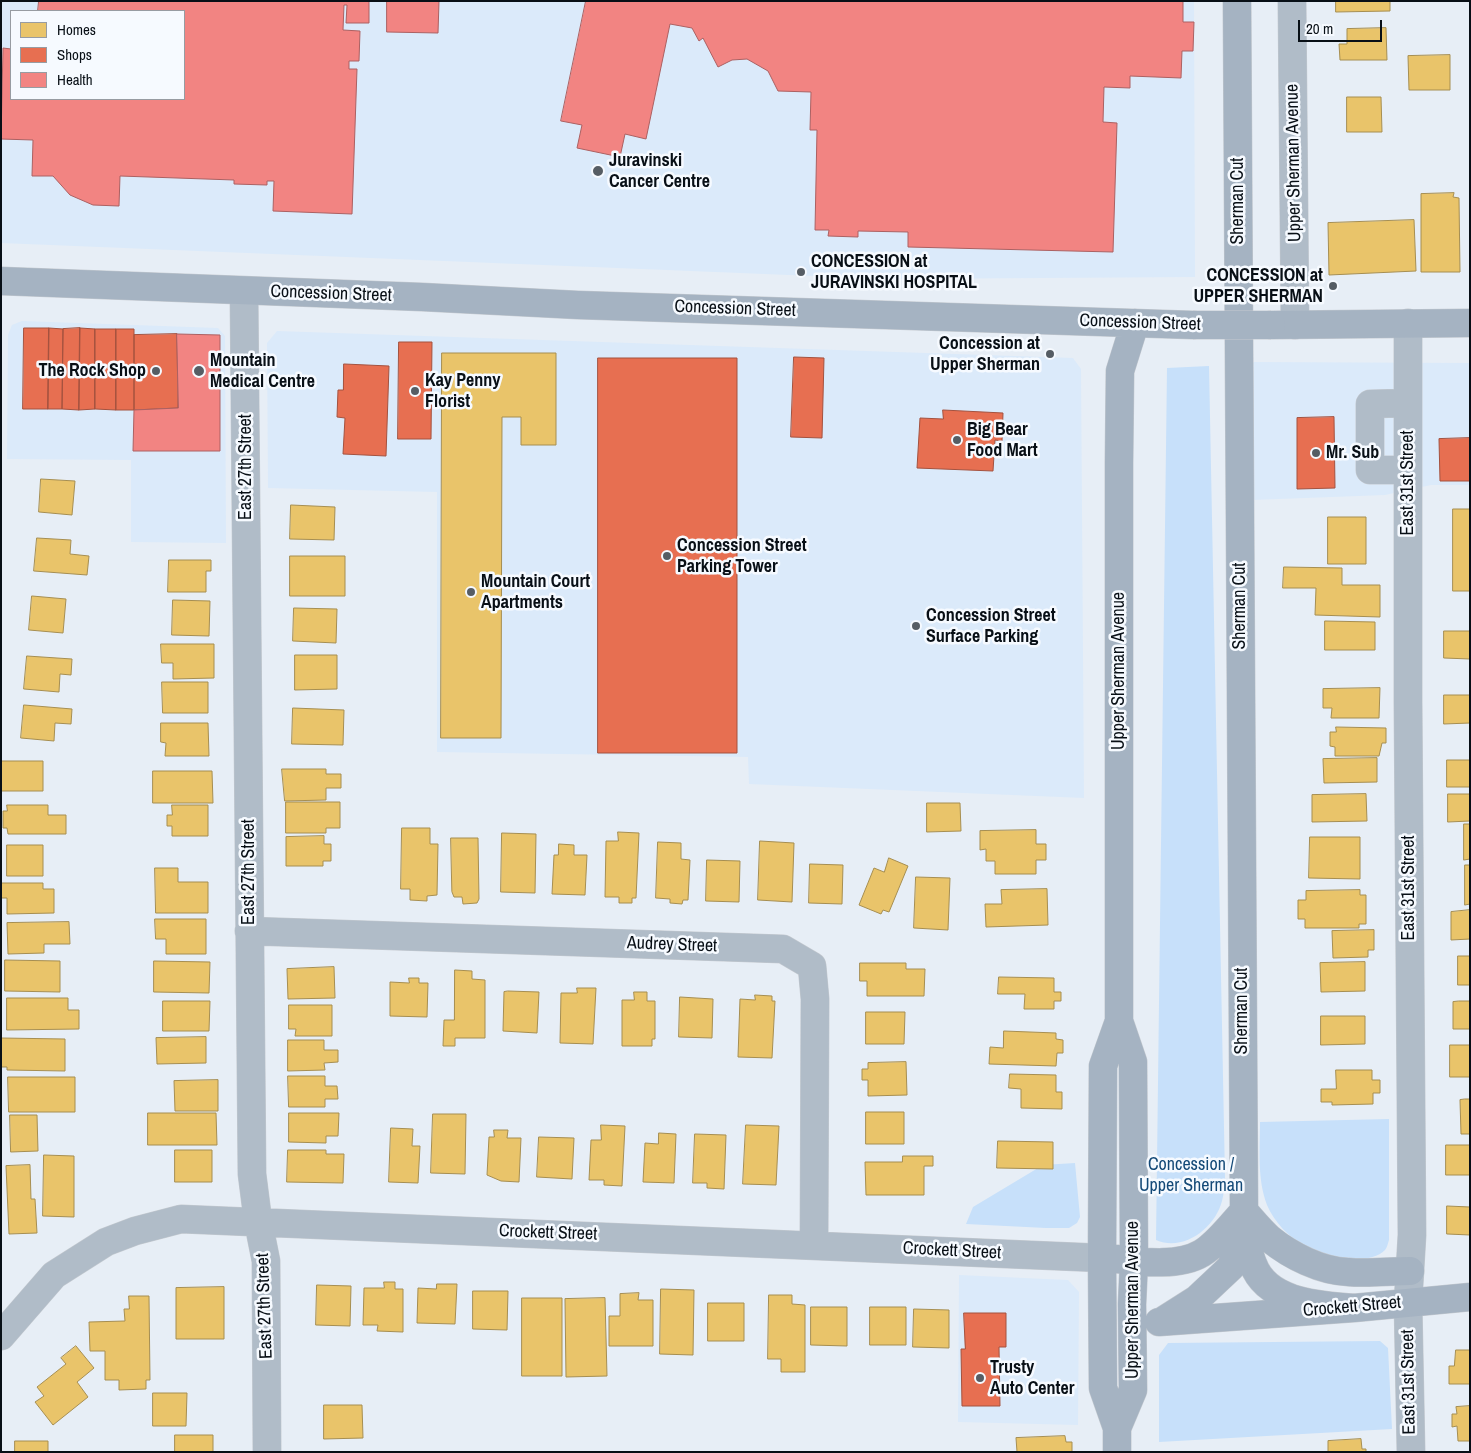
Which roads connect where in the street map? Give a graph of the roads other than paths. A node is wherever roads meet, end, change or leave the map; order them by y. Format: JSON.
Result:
{"nodes":[{"id":1,"x":1237,"y":1,"type":"edge"},
{"id":2,"x":1292,"y":1,"type":"edge"},
{"id":3,"x":1,"y":281,"type":"edge"},
{"id":4,"x":244,"y":290,"type":"junction"},
{"id":5,"x":1408,"y":323,"type":"junction"},
{"id":6,"x":1470,"y":323,"type":"edge"},
{"id":7,"x":1135,"y":324,"type":"junction"},
{"id":8,"x":1283,"y":325,"type":"junction"},
{"id":9,"x":1408,"y":403,"type":"junction"},
{"id":10,"x":1407,"y":470,"type":"junction"},
{"id":11,"x":249,"y":931,"type":"junction"},
{"id":12,"x":1119,"y":1020,"type":"junction"},
{"id":13,"x":1244,"y":1211,"type":"junction"},
{"id":14,"x":258,"y":1221,"type":"junction"},
{"id":15,"x":814,"y":1244,"type":"junction"},
{"id":16,"x":1102,"y":1258,"type":"junction"},
{"id":17,"x":1134,"y":1261,"type":"junction"},
{"id":18,"x":1410,"y":1271,"type":"junction"},
{"id":19,"x":1470,"y":1297,"type":"edge"},
{"id":20,"x":1408,"y":1302,"type":"junction"},
{"id":21,"x":1354,"y":1308,"type":"junction"},
{"id":22,"x":1159,"y":1322,"type":"junction"},
{"id":23,"x":1,"y":1336,"type":"edge"},
{"id":24,"x":1133,"y":1390,"type":"junction"},
{"id":25,"x":1117,"y":1440,"type":"edge"},
{"id":26,"x":267,"y":1452,"type":"edge"},
{"id":27,"x":1411,"y":1452,"type":"edge"}],
"edges":[{"from":1,"to":13,"type":"main road","name":"Sherman Cut"},
{"from":2,"to":8,"type":"street","name":"Upper Sherman Avenue"},
{"from":3,"to":4,"type":"main road","name":"Concession Street"},
{"from":4,"to":7,"type":"main road","name":"Concession Street"},
{"from":4,"to":11,"type":"street","name":"East 27th Street"},
{"from":5,"to":6,"type":"main road","name":"Concession Street"},
{"from":5,"to":8,"type":"main road","name":"Concession Street"},
{"from":5,"to":9,"type":"street","name":"East 31st Street"},
{"from":7,"to":8,"type":"main road","name":"Concession Street","bridge":true},
{"from":7,"to":12,"type":"main road","name":"Upper Sherman Avenue"},
{"from":9,"to":10,"type":"street","name":"East 31st Street"},
{"from":9,"to":10,"type":"street"},
{"from":10,"to":18,"type":"street","name":"East 31st Street"},
{"from":11,"to":14,"type":"street","name":"East 27th Street"},
{"from":11,"to":15,"type":"street","name":"Audrey Street"},
{"from":12,"to":16,"type":"main road","name":"Upper Sherman Avenue"},
{"from":12,"to":17,"type":"main road","name":"Upper Sherman Avenue"},
{"from":13,"to":17,"type":"main road","name":"Crockett Street"},
{"from":13,"to":18,"type":"main road"},
{"from":13,"to":21,"type":"main road"},
{"from":13,"to":22,"type":"main road"},
{"from":14,"to":15,"type":"street","name":"Crockett Street"},
{"from":14,"to":23,"type":"street","name":"Crockett Street"},
{"from":14,"to":26,"type":"street","name":"East 27th Street"},
{"from":15,"to":16,"type":"street","name":"Crockett Street"},
{"from":16,"to":17,"type":"main road","name":"Crockett Street"},
{"from":16,"to":25,"type":"main road","name":"Upper Sherman Avenue"},
{"from":17,"to":24,"type":"main road","name":"Upper Sherman Avenue"},
{"from":18,"to":20,"type":"street","name":"East 31st Street"},
{"from":19,"to":20,"type":"main road","name":"Crockett Street"},
{"from":20,"to":21,"type":"main road","name":"Crockett Street"},
{"from":20,"to":27,"type":"street","name":"East 31st Street"},
{"from":21,"to":22,"type":"main road","name":"Crockett Street"},
{"from":22,"to":24,"type":"main road"},
{"from":24,"to":25,"type":"main road","name":"Upper Sherman Avenue"}]}
